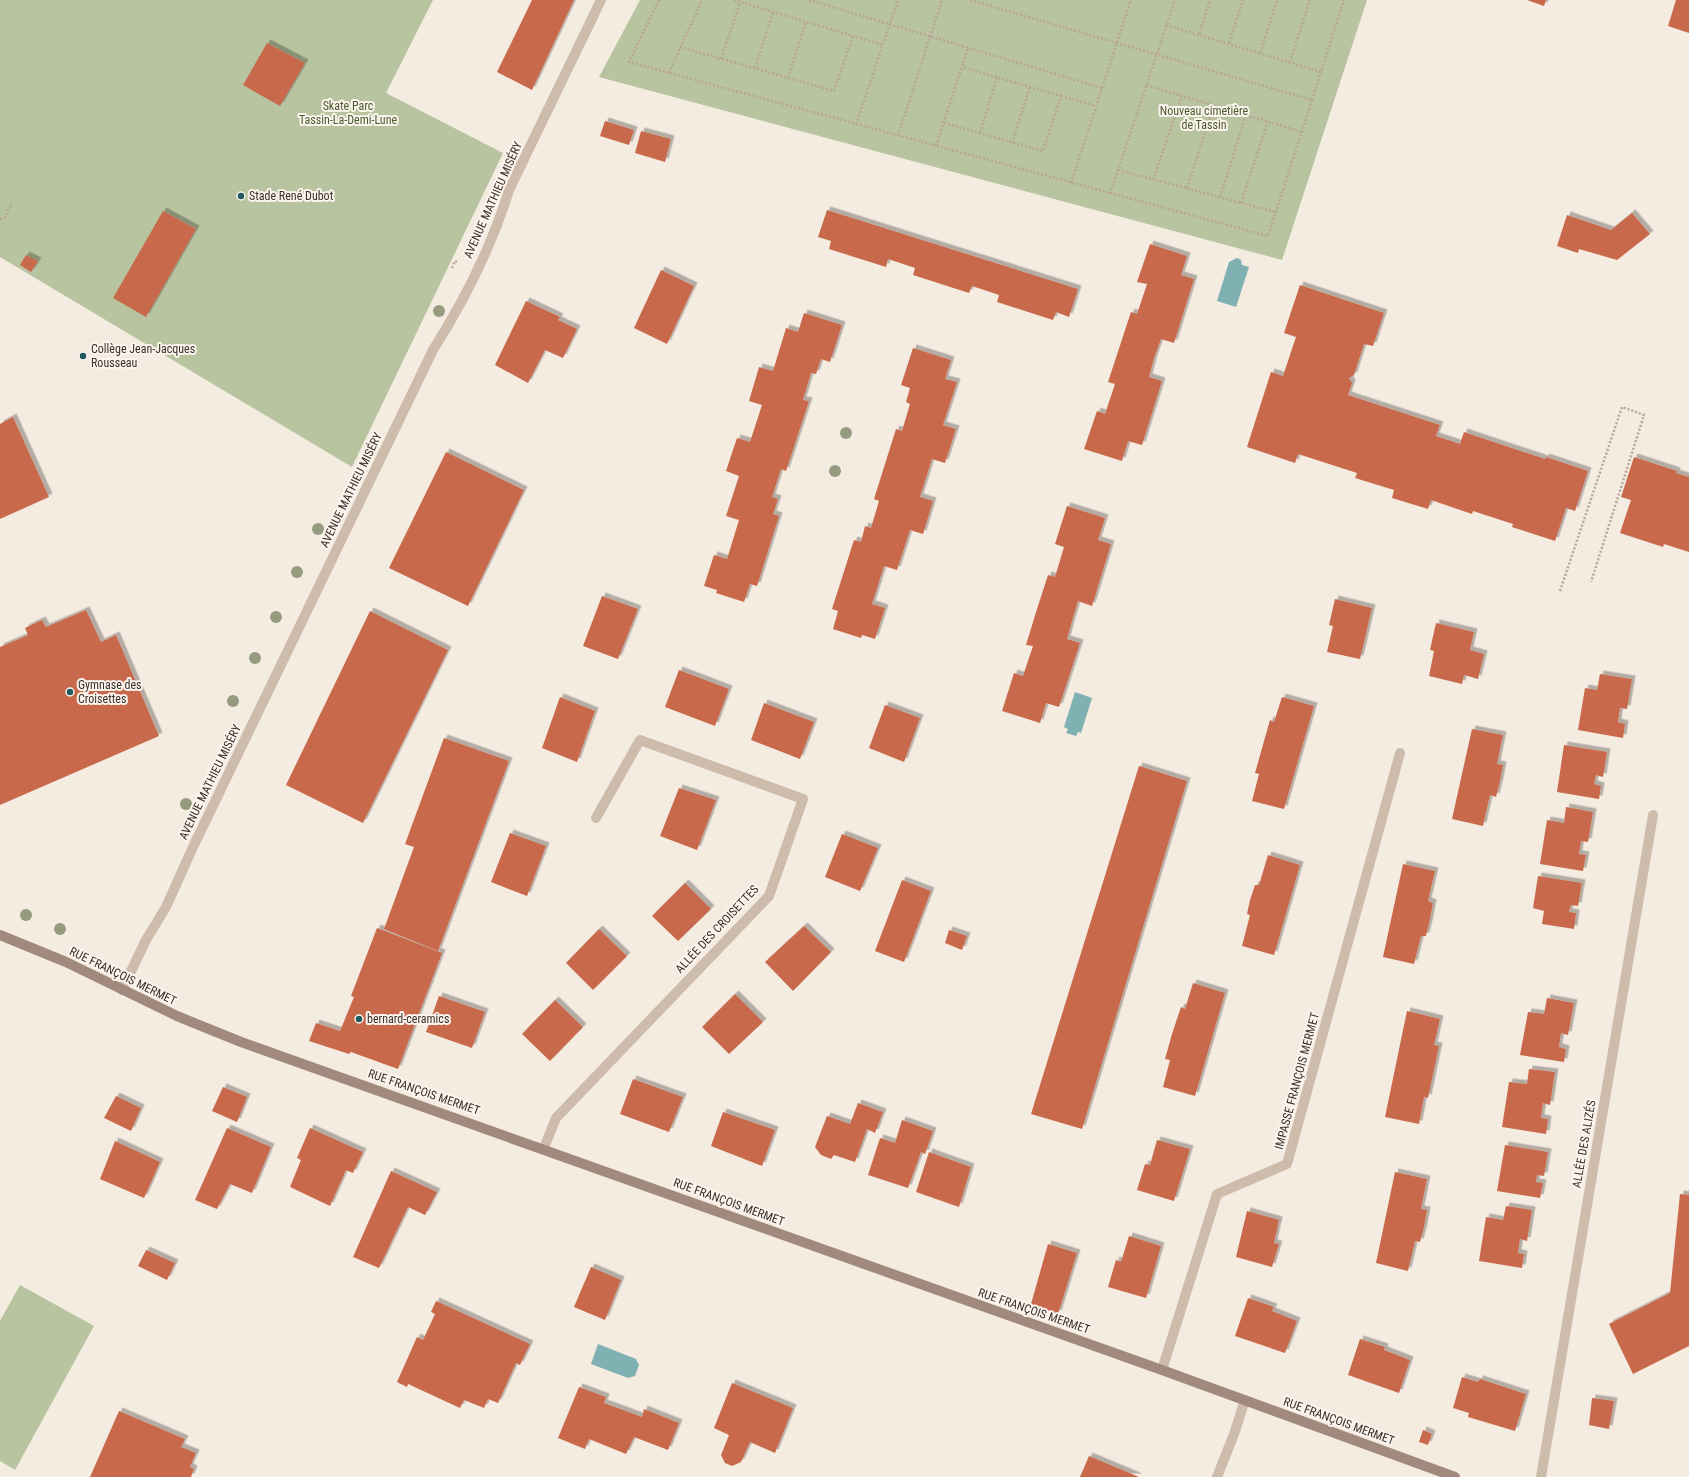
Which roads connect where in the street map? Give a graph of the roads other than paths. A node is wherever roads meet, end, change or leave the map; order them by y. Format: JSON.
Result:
{"nodes":[{"id":1,"x":601,"y":0,"type":"edge"},
{"id":2,"x":1400,"y":753,"type":"dead end"},
{"id":3,"x":1653,"y":815,"type":"dead end"},
{"id":4,"x":596,"y":818,"type":"dead end"},
{"id":5,"x":0,"y":935,"type":"edge"},
{"id":6,"x":122,"y":990,"type":"junction"},
{"id":7,"x":544,"y":1148,"type":"junction"},
{"id":8,"x":1162,"y":1370,"type":"junction"},
{"id":9,"x":1245,"y":1400,"type":"junction"},
{"id":10,"x":1217,"y":1477,"type":"edge"},
{"id":11,"x":1455,"y":1477,"type":"edge"},
{"id":12,"x":1541,"y":1477,"type":"edge"}],
"edges":[{"from":1,"to":6,"type":"street","name":"AVENUE MATHIEU MISÉRY"},
{"from":2,"to":8,"type":"street","name":"IMPASSE FRANÇOIS MERMET"},
{"from":3,"to":12,"type":"street","name":"ALLÉE DES ALIZÉS"},
{"from":4,"to":7,"type":"street","name":"ALLÉE DES CROISETTES"},
{"from":5,"to":6,"type":"main road","name":"RUE FRANÇOIS MERMET"},
{"from":6,"to":7,"type":"main road","name":"RUE FRANÇOIS MERMET"},
{"from":7,"to":8,"type":"main road","name":"RUE FRANÇOIS MERMET"},
{"from":8,"to":9,"type":"main road","name":"RUE FRANÇOIS MERMET"},
{"from":9,"to":10,"type":"street"},
{"from":9,"to":11,"type":"main road","name":"RUE FRANÇOIS MERMET"}]}
